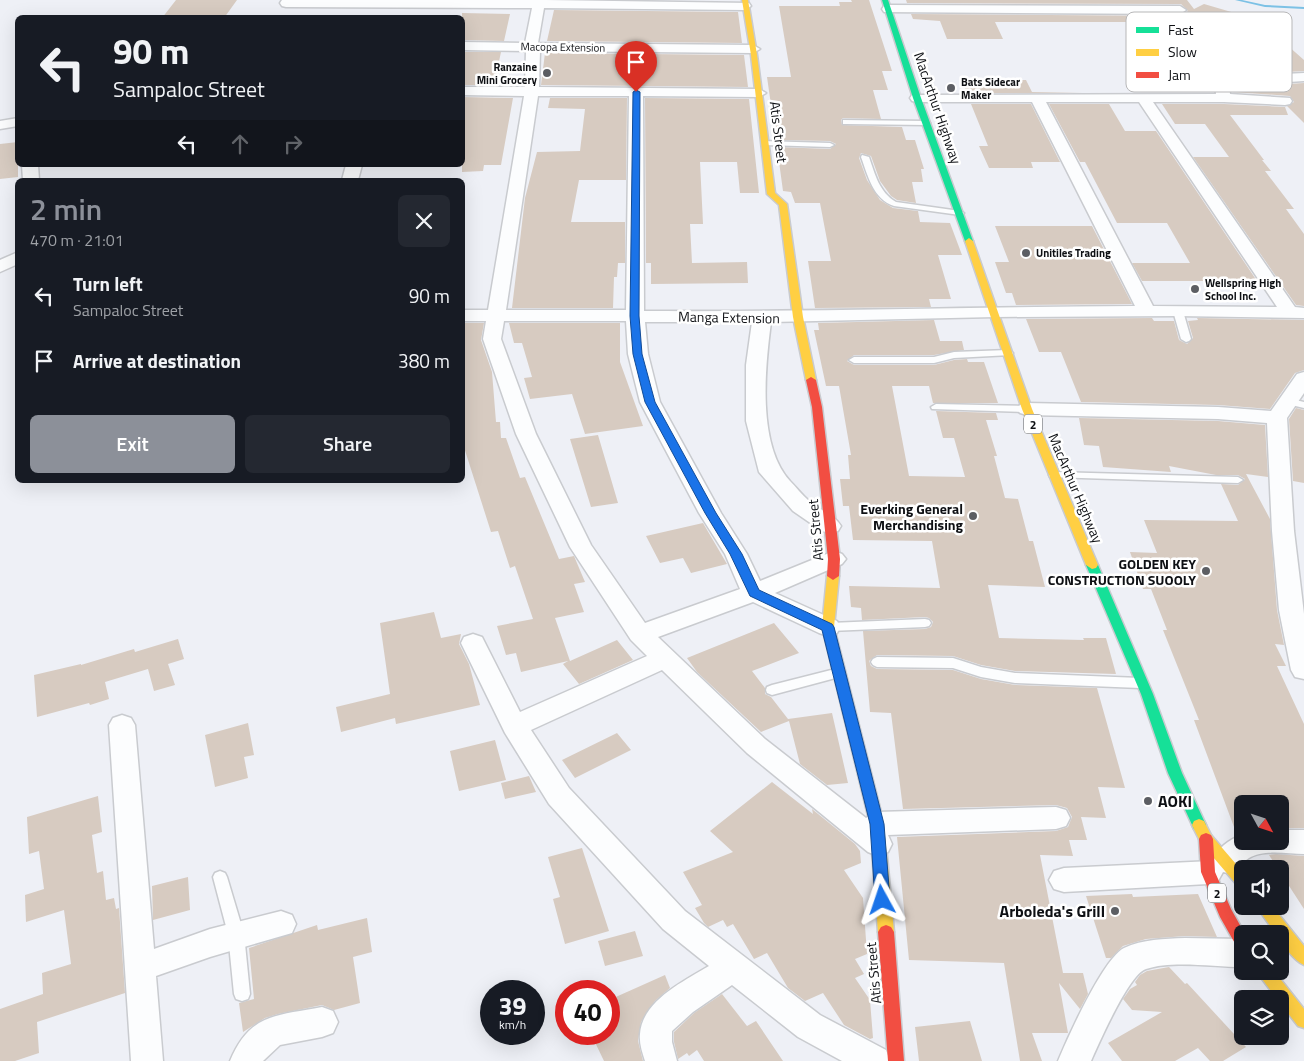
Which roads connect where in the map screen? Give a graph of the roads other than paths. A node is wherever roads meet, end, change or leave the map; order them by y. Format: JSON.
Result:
{"nodes":[{"id":1,"x":287,"y":2,"type":"edge"},
{"id":2,"x":545,"y":3,"type":"edge"},
{"id":3,"x":745,"y":3,"type":"edge"},
{"id":4,"x":886,"y":4,"type":"edge"},
{"id":5,"x":987,"y":4,"type":"edge"},
{"id":6,"x":1065,"y":4,"type":"edge"},
{"id":7,"x":1180,"y":10,"type":"dead end"},
{"id":8,"x":281,"y":15,"type":"edge"},
{"id":9,"x":465,"y":46,"type":"edge"},
{"id":10,"x":533,"y":46,"type":"junction"},
{"id":11,"x":753,"y":49,"type":"junction"},
{"id":12,"x":465,"y":91,"type":"edge"},
{"id":13,"x":532,"y":92,"type":"junction"},
{"id":14,"x":636,"y":92,"type":"junction"},
{"id":15,"x":758,"y":92,"type":"junction"},
{"id":16,"x":1223,"y":92,"type":"edge"},
{"id":17,"x":917,"y":98,"type":"junction"},
{"id":18,"x":1143,"y":98,"type":"junction"},
{"id":19,"x":1224,"y":98,"type":"junction"},
{"id":20,"x":1037,"y":99,"type":"junction"},
{"id":21,"x":1285,"y":101,"type":"dead end"},
{"id":22,"x":15,"y":122,"type":"edge"},
{"id":23,"x":846,"y":122,"type":"dead end"},
{"id":24,"x":926,"y":123,"type":"junction"},
{"id":25,"x":0,"y":125,"type":"edge"},
{"id":26,"x":765,"y":143,"type":"junction"},
{"id":27,"x":830,"y":145,"type":"dead end"},
{"id":28,"x":865,"y":157,"type":"dead end"},
{"id":29,"x":960,"y":214,"type":"junction"},
{"id":30,"x":15,"y":259,"type":"edge"},
{"id":31,"x":0,"y":267,"type":"edge"},
{"id":32,"x":1147,"y":311,"type":"junction"},
{"id":33,"x":1178,"y":311,"type":"junction"},
{"id":34,"x":996,"y":312,"type":"junction"},
{"id":35,"x":1296,"y":313,"type":"edge"},
{"id":36,"x":497,"y":314,"type":"junction"},
{"id":37,"x":465,"y":315,"type":"edge"},
{"id":38,"x":635,"y":316,"type":"junction"},
{"id":39,"x":762,"y":317,"type":"junction"},
{"id":40,"x":798,"y":317,"type":"junction"},
{"id":41,"x":1186,"y":339,"type":"dead end"},
{"id":42,"x":1008,"y":353,"type":"junction"},
{"id":43,"x":854,"y":360,"type":"dead end"},
{"id":44,"x":1304,"y":378,"type":"edge"},
{"id":45,"x":936,"y":407,"type":"dead end"},
{"id":46,"x":1289,"y":408,"type":"edge"},
{"id":47,"x":1027,"y":409,"type":"junction"},
{"id":48,"x":1054,"y":475,"type":"junction"},
{"id":49,"x":1238,"y":480,"type":"dead end"},
{"id":50,"x":830,"y":526,"type":"junction"},
{"id":51,"x":834,"y":559,"type":"junction"},
{"id":52,"x":754,"y":593,"type":"junction"},
{"id":53,"x":925,"y":623,"type":"dead end"},
{"id":54,"x":828,"y":627,"type":"junction"},
{"id":55,"x":640,"y":634,"type":"junction"},
{"id":56,"x":473,"y":643,"type":"dead end"},
{"id":57,"x":664,"y":658,"type":"junction"},
{"id":58,"x":877,"y":662,"type":"dead end"},
{"id":59,"x":1304,"y":670,"type":"edge"},
{"id":60,"x":839,"y":673,"type":"junction"},
{"id":61,"x":1142,"y":683,"type":"junction"},
{"id":62,"x":772,"y":690,"type":"dead end"},
{"id":63,"x":122,"y":725,"type":"dead end"},
{"id":64,"x":514,"y":726,"type":"junction"},
{"id":65,"x":1056,"y":818,"type":"dead end"},
{"id":66,"x":878,"y":834,"type":"junction"},
{"id":67,"x":1206,"y":839,"type":"junction"},
{"id":68,"x":1304,"y":842,"type":"edge"},
{"id":69,"x":1225,"y":871,"type":"edge"},
{"id":70,"x":220,"y":877,"type":"dead end"},
{"id":71,"x":1064,"y":880,"type":"dead end"},
{"id":72,"x":1270,"y":915,"type":"edge"},
{"id":73,"x":281,"y":924,"type":"dead end"},
{"id":74,"x":1234,"y":928,"type":"edge"},
{"id":75,"x":236,"y":934,"type":"junction"},
{"id":76,"x":1234,"y":953,"type":"edge"},
{"id":77,"x":1304,"y":958,"type":"edge"},
{"id":78,"x":733,"y":967,"type":"junction"},
{"id":79,"x":140,"y":968,"type":"junction"},
{"id":80,"x":1271,"y":980,"type":"edge"},
{"id":81,"x":242,"y":994,"type":"dead end"},
{"id":82,"x":1304,"y":1021,"type":"edge"},
{"id":83,"x":322,"y":1022,"type":"dead end"},
{"id":84,"x":147,"y":1061,"type":"edge"},
{"id":85,"x":246,"y":1061,"type":"edge"},
{"id":86,"x":661,"y":1061,"type":"edge"},
{"id":87,"x":874,"y":1061,"type":"edge"},
{"id":88,"x":896,"y":1061,"type":"edge"},
{"id":89,"x":1074,"y":1061,"type":"edge"}],
"edges":[{"from":1,"to":2,"type":"street"},
{"from":1,"to":8,"type":"street"},
{"from":2,"to":3,"type":"street"},
{"from":2,"to":10,"type":"street"},
{"from":3,"to":11,"type":"main road","name":"Atis Street"},
{"from":4,"to":5,"type":"street"},
{"from":4,"to":17,"type":"main road","name":"MacArthur Highway","number":"2"},
{"from":5,"to":6,"type":"street"},
{"from":6,"to":7,"type":"street"},
{"from":9,"to":10,"type":"street","name":"Macopa Extension"},
{"from":10,"to":11,"type":"street","name":"Macopa Extension"},
{"from":10,"to":13,"type":"street"},
{"from":11,"to":15,"type":"main road","name":"Atis Street"},
{"from":12,"to":13,"type":"street"},
{"from":13,"to":14,"type":"street"},
{"from":13,"to":36,"type":"street"},
{"from":14,"to":15,"type":"street"},
{"from":14,"to":38,"type":"street"},
{"from":15,"to":26,"type":"main road","name":"Atis Street"},
{"from":16,"to":19,"type":"street"},
{"from":17,"to":20,"type":"street"},
{"from":17,"to":24,"type":"main road","name":"MacArthur Highway","number":"2"},
{"from":18,"to":19,"type":"street"},
{"from":18,"to":20,"type":"street"},
{"from":18,"to":35,"type":"street"},
{"from":19,"to":21,"type":"street"},
{"from":20,"to":32,"type":"street"},
{"from":22,"to":25,"type":"street"},
{"from":23,"to":24,"type":"lane"},
{"from":24,"to":29,"type":"main road","name":"MacArthur Highway","number":"2"},
{"from":26,"to":27,"type":"lane"},
{"from":26,"to":40,"type":"main road","name":"Atis Street"},
{"from":28,"to":29,"type":"lane"},
{"from":29,"to":34,"type":"main road","name":"MacArthur Highway","number":"2"},
{"from":30,"to":31,"type":"street"},
{"from":32,"to":33,"type":"street","name":"Manga Extension"},
{"from":32,"to":34,"type":"street","name":"Manga Extension"},
{"from":33,"to":35,"type":"street","name":"Manga Extension"},
{"from":33,"to":41,"type":"lane"},
{"from":34,"to":40,"type":"street","name":"Manga Extension"},
{"from":34,"to":42,"type":"main road","name":"MacArthur Highway","number":"2"},
{"from":36,"to":37,"type":"street","name":"Manga Extension"},
{"from":36,"to":38,"type":"street","name":"Manga Extension"},
{"from":36,"to":55,"type":"street"},
{"from":38,"to":39,"type":"street","name":"Manga Extension"},
{"from":38,"to":52,"type":"street"},
{"from":39,"to":40,"type":"street","name":"Manga Extension"},
{"from":39,"to":50,"type":"street"},
{"from":40,"to":50,"type":"main road","name":"Atis Street"},
{"from":42,"to":43,"type":"lane"},
{"from":42,"to":47,"type":"main road","name":"MacArthur Highway","number":"2"},
{"from":44,"to":46,"type":"street"},
{"from":45,"to":47,"type":"lane"},
{"from":46,"to":47,"type":"street"},
{"from":46,"to":59,"type":"street"},
{"from":47,"to":48,"type":"main road","name":"MacArthur Highway","number":"2"},
{"from":48,"to":49,"type":"lane"},
{"from":48,"to":61,"type":"main road","name":"MacArthur Highway","number":"2"},
{"from":50,"to":51,"type":"main road","name":"Atis Street"},
{"from":51,"to":52,"type":"street"},
{"from":51,"to":54,"type":"main road","name":"Atis Street"},
{"from":52,"to":54,"type":"street"},
{"from":52,"to":55,"type":"street"},
{"from":53,"to":54,"type":"lane"},
{"from":54,"to":60,"type":"main road","name":"Atis Street"},
{"from":55,"to":57,"type":"street"},
{"from":56,"to":64,"type":"street"},
{"from":57,"to":64,"type":"street"},
{"from":57,"to":66,"type":"street"},
{"from":58,"to":61,"type":"lane"},
{"from":60,"to":62,"type":"lane"},
{"from":60,"to":66,"type":"main road","name":"Atis Street"},
{"from":61,"to":67,"type":"main road","name":"MacArthur Highway","number":"2"},
{"from":63,"to":79,"type":"street"},
{"from":64,"to":78,"type":"street"},
{"from":65,"to":66,"type":"street"},
{"from":66,"to":88,"type":"main road","name":"Atis Street"},
{"from":67,"to":69,"type":"main road","name":"MacArthur Highway","number":"2"},
{"from":67,"to":69,"type":"main road","name":"MacArthur Highway","number":"2"},
{"from":68,"to":69,"type":"street"},
{"from":69,"to":71,"type":"street"},
{"from":69,"to":74,"type":"main road","name":"MacArthur Highway","number":"2"},
{"from":70,"to":75,"type":"lane"},
{"from":72,"to":77,"type":"main road"},
{"from":73,"to":75,"type":"street"},
{"from":75,"to":79,"type":"street"},
{"from":75,"to":81,"type":"lane"},
{"from":76,"to":89,"type":"street"},
{"from":78,"to":86,"type":"street"},
{"from":78,"to":87,"type":"street"},
{"from":79,"to":84,"type":"street"},
{"from":80,"to":82,"type":"main road"},
{"from":83,"to":85,"type":"street"}]}
